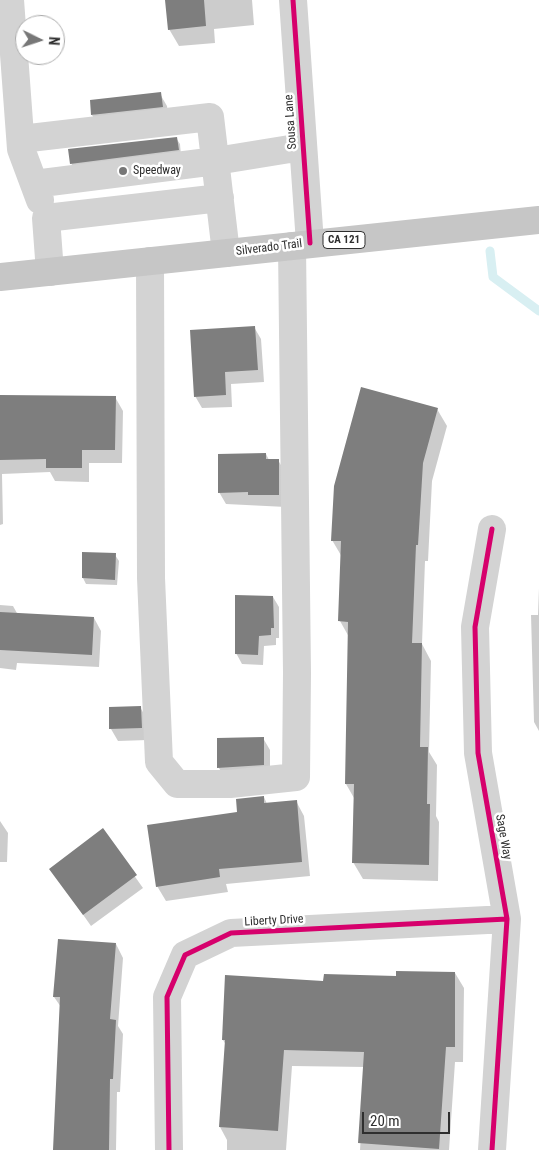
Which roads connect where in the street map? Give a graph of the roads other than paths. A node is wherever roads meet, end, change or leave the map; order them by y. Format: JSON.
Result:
{"nodes":[{"id":1,"x":10,"y":0,"type":"edge"},
{"id":2,"x":292,"y":0,"type":"edge"},
{"id":3,"x":21,"y":138,"type":"junction"},
{"id":4,"x":302,"y":147,"type":"junction"},
{"id":5,"x":218,"y":180,"type":"junction"},
{"id":6,"x":40,"y":201,"type":"junction"},
{"id":7,"x":539,"y":220,"type":"edge"},
{"id":8,"x":301,"y":245,"type":"junction"},
{"id":9,"x":226,"y":253,"type":"junction"},
{"id":10,"x":150,"y":261,"type":"junction"},
{"id":11,"x":50,"y":272,"type":"junction"},
{"id":12,"x":0,"y":277,"type":"edge"},
{"id":13,"x":492,"y":529,"type":"dead end"},
{"id":14,"x":507,"y":919,"type":"junction"},
{"id":15,"x":169,"y":1150,"type":"edge"},
{"id":16,"x":492,"y":1150,"type":"edge"}],
"edges":[{"from":1,"to":3,"type":"street"},
{"from":2,"to":4,"type":"street","name":"Sousa Lane"},
{"from":3,"to":5,"type":"street"},
{"from":3,"to":6,"type":"street"},
{"from":4,"to":5,"type":"street"},
{"from":4,"to":8,"type":"street","name":"Sousa Lane"},
{"from":5,"to":6,"type":"street"},
{"from":5,"to":6,"type":"street"},
{"from":5,"to":9,"type":"street"},
{"from":6,"to":11,"type":"street"},
{"from":7,"to":8,"type":"main road","name":"Silverado Trail","number":"CA 121"},
{"from":8,"to":9,"type":"main road","name":"Silverado Trail","number":"CA 121"},
{"from":8,"to":10,"type":"street","name":"Sousa Lane"},
{"from":9,"to":10,"type":"main road","name":"Silverado Trail","number":"CA 121"},
{"from":10,"to":11,"type":"main road","name":"Silverado Trail","number":"CA 121"},
{"from":11,"to":12,"type":"main road","name":"Silverado Trail","number":"CA 121"},
{"from":13,"to":14,"type":"street","name":"Sage Way"},
{"from":14,"to":15,"type":"street","name":"Liberty Drive"},
{"from":14,"to":16,"type":"street","name":"Sage Way"}]}
